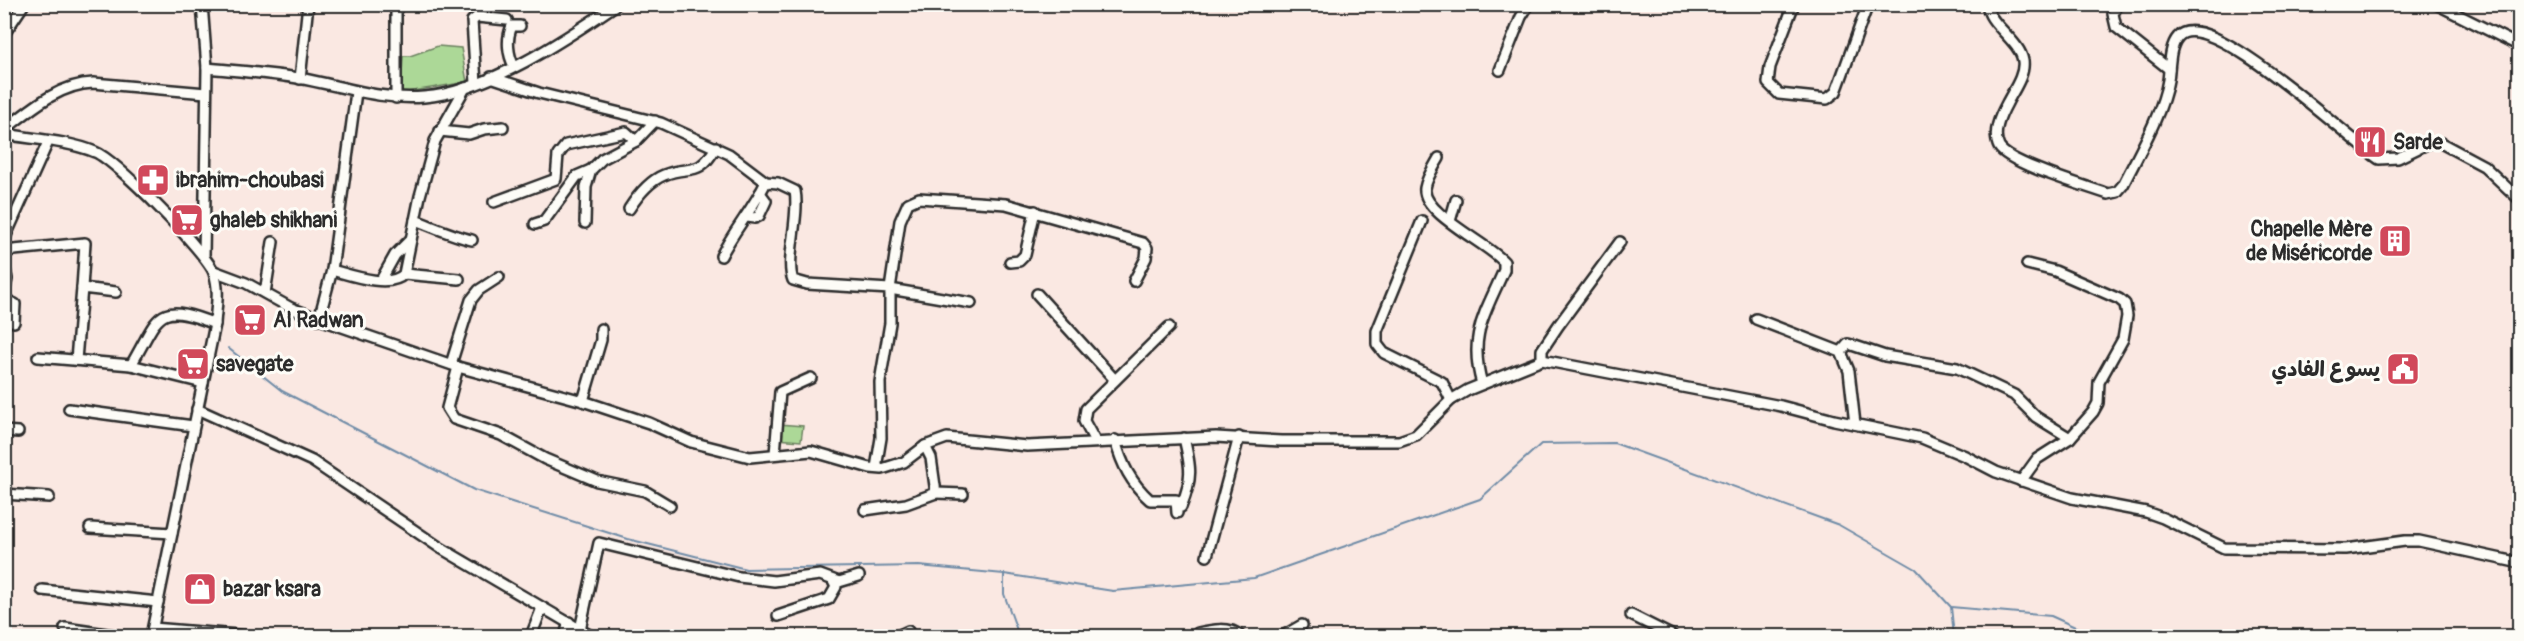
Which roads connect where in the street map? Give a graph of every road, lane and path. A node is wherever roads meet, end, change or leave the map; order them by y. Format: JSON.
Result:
{"nodes":[{"id":1,"x":24,"y":4,"type":"edge"},
{"id":2,"x":201,"y":4,"type":"edge"},
{"id":3,"x":308,"y":4,"type":"edge"},
{"id":4,"x":396,"y":4,"type":"edge"},
{"id":5,"x":617,"y":4,"type":"edge"},
{"id":6,"x":1529,"y":4,"type":"edge"},
{"id":7,"x":1794,"y":4,"type":"edge"},
{"id":8,"x":1868,"y":4,"type":"edge"},
{"id":9,"x":1988,"y":4,"type":"edge"},
{"id":10,"x":2118,"y":4,"type":"edge"},
{"id":11,"x":2436,"y":4,"type":"edge"},
{"id":12,"x":507,"y":20,"type":"dead end"},
{"id":13,"x":520,"y":26,"type":"dead end"},
{"id":14,"x":4,"y":34,"type":"edge"},
{"id":15,"x":2520,"y":46,"type":"edge"},
{"id":16,"x":514,"y":66,"type":"junction"},
{"id":17,"x":207,"y":68,"type":"junction"},
{"id":18,"x":2169,"y":69,"type":"junction"},
{"id":19,"x":1500,"y":70,"type":"dead end"},
{"id":20,"x":491,"y":77,"type":"junction"},
{"id":21,"x":300,"y":78,"type":"junction"},
{"id":22,"x":476,"y":83,"type":"junction"},
{"id":23,"x":465,"y":88,"type":"junction"},
{"id":24,"x":356,"y":92,"type":"junction"},
{"id":25,"x":206,"y":93,"type":"junction"},
{"id":26,"x":396,"y":98,"type":"junction"},
{"id":27,"x":655,"y":121,"type":"junction"},
{"id":28,"x":503,"y":127,"type":"dead end"},
{"id":29,"x":440,"y":131,"type":"junction"},
{"id":30,"x":4,"y":132,"type":"edge"},
{"id":31,"x":636,"y":141,"type":"junction"},
{"id":32,"x":48,"y":142,"type":"junction"},
{"id":33,"x":716,"y":147,"type":"junction"},
{"id":34,"x":1439,"y":158,"type":"dead end"},
{"id":35,"x":591,"y":170,"type":"junction"},
{"id":36,"x":766,"y":182,"type":"junction"},
{"id":37,"x":1456,"y":200,"type":"dead end"},
{"id":38,"x":2520,"y":200,"type":"edge"},
{"id":39,"x":494,"y":202,"type":"dead end"},
{"id":40,"x":629,"y":209,"type":"dead end"},
{"id":41,"x":1035,"y":211,"type":"junction"},
{"id":42,"x":415,"y":220,"type":"junction"},
{"id":43,"x":1422,"y":221,"type":"dead end"},
{"id":44,"x":1450,"y":221,"type":"junction"},
{"id":45,"x":585,"y":223,"type":"dead end"},
{"id":46,"x":535,"y":224,"type":"dead end"},
{"id":47,"x":204,"y":225,"type":"junction"},
{"id":48,"x":187,"y":238,"type":"junction"},
{"id":49,"x":411,"y":239,"type":"junction"},
{"id":50,"x":4,"y":240,"type":"edge"},
{"id":51,"x":472,"y":240,"type":"dead end"},
{"id":52,"x":273,"y":242,"type":"dead end"},
{"id":53,"x":1620,"y":242,"type":"dead end"},
{"id":54,"x":4,"y":251,"type":"edge"},
{"id":55,"x":204,"y":256,"type":"junction"},
{"id":56,"x":721,"y":256,"type":"dead end"},
{"id":57,"x":1010,"y":262,"type":"dead end"},
{"id":58,"x":2027,"y":264,"type":"dead end"},
{"id":59,"x":4,"y":265,"type":"edge"},
{"id":60,"x":332,"y":270,"type":"junction"},
{"id":61,"x":214,"y":271,"type":"junction"},
{"id":62,"x":404,"y":274,"type":"junction"},
{"id":63,"x":499,"y":277,"type":"dead end"},
{"id":64,"x":459,"y":279,"type":"dead end"},
{"id":65,"x":381,"y":280,"type":"junction"},
{"id":66,"x":1134,"y":280,"type":"dead end"},
{"id":67,"x":82,"y":288,"type":"junction"},
{"id":68,"x":890,"y":289,"type":"junction"},
{"id":69,"x":116,"y":292,"type":"dead end"},
{"id":70,"x":265,"y":292,"type":"junction"},
{"id":71,"x":4,"y":293,"type":"edge"},
{"id":72,"x":1037,"y":294,"type":"dead end"},
{"id":73,"x":4,"y":298,"type":"edge"},
{"id":74,"x":971,"y":303,"type":"dead end"},
{"id":75,"x":319,"y":319,"type":"junction"},
{"id":76,"x":1756,"y":319,"type":"dead end"},
{"id":77,"x":14,"y":322,"type":"dead end"},
{"id":78,"x":214,"y":324,"type":"junction"},
{"id":79,"x":1169,"y":327,"type":"dead end"},
{"id":80,"x":601,"y":329,"type":"dead end"},
{"id":81,"x":1841,"y":352,"type":"junction"},
{"id":82,"x":38,"y":357,"type":"dead end"},
{"id":83,"x":76,"y":360,"type":"junction"},
{"id":84,"x":1542,"y":360,"type":"junction"},
{"id":85,"x":131,"y":365,"type":"junction"},
{"id":86,"x":454,"y":366,"type":"junction"},
{"id":87,"x":811,"y":378,"type":"dead end"},
{"id":88,"x":1115,"y":380,"type":"junction"},
{"id":89,"x":203,"y":383,"type":"junction"},
{"id":90,"x":1482,"y":384,"type":"junction"},
{"id":91,"x":1450,"y":400,"type":"junction"},
{"id":92,"x":583,"y":401,"type":"junction"},
{"id":93,"x":69,"y":409,"type":"dead end"},
{"id":94,"x":197,"y":409,"type":"junction"},
{"id":95,"x":1855,"y":424,"type":"junction"},
{"id":96,"x":193,"y":426,"type":"junction"},
{"id":97,"x":4,"y":431,"type":"edge"},
{"id":98,"x":18,"y":432,"type":"dead end"},
{"id":99,"x":1239,"y":437,"type":"junction"},
{"id":100,"x":1184,"y":438,"type":"junction"},
{"id":101,"x":2070,"y":438,"type":"junction"},
{"id":102,"x":1115,"y":440,"type":"junction"},
{"id":103,"x":1095,"y":441,"type":"junction"},
{"id":104,"x":925,"y":446,"type":"junction"},
{"id":105,"x":775,"y":454,"type":"junction"},
{"id":106,"x":876,"y":468,"type":"junction"},
{"id":107,"x":2021,"y":481,"type":"junction"},
{"id":108,"x":4,"y":494,"type":"edge"},
{"id":109,"x":936,"y":494,"type":"junction"},
{"id":110,"x":963,"y":494,"type":"dead end"},
{"id":111,"x":49,"y":498,"type":"dead end"},
{"id":112,"x":670,"y":506,"type":"dead end"},
{"id":113,"x":865,"y":510,"type":"dead end"},
{"id":114,"x":90,"y":528,"type":"dead end"},
{"id":115,"x":172,"y":533,"type":"junction"},
{"id":116,"x":1207,"y":556,"type":"dead end"},
{"id":117,"x":2520,"y":563,"type":"edge"},
{"id":118,"x":859,"y":576,"type":"dead end"},
{"id":119,"x":833,"y":581,"type":"junction"},
{"id":120,"x":42,"y":590,"type":"dead end"},
{"id":121,"x":158,"y":603,"type":"junction"},
{"id":122,"x":543,"y":608,"type":"junction"},
{"id":123,"x":1631,"y":615,"type":"dead end"},
{"id":124,"x":778,"y":616,"type":"dead end"},
{"id":125,"x":572,"y":625,"type":"junction"},
{"id":126,"x":1302,"y":625,"type":"dead end"},
{"id":127,"x":65,"y":628,"type":"dead end"},
{"id":128,"x":908,"y":631,"type":"dead end"},
{"id":129,"x":152,"y":632,"type":"edge"},
{"id":130,"x":1198,"y":633,"type":"dead end"},
{"id":131,"x":208,"y":635,"type":"edge"},
{"id":132,"x":121,"y":636,"type":"edge"},
{"id":133,"x":249,"y":636,"type":"edge"},
{"id":134,"x":531,"y":636,"type":"edge"},
{"id":135,"x":565,"y":636,"type":"edge"},
{"id":136,"x":591,"y":636,"type":"edge"},
{"id":137,"x":897,"y":636,"type":"edge"},
{"id":138,"x":1240,"y":636,"type":"edge"},
{"id":139,"x":1282,"y":636,"type":"edge"},
{"id":140,"x":1673,"y":636,"type":"edge"}],
"edges":[{"from":1,"to":14,"type":"street"},
{"from":2,"to":17,"type":"street"},
{"from":3,"to":21,"type":"street"},
{"from":4,"to":26,"type":"street"},
{"from":5,"to":16,"type":"street"},
{"from":6,"to":19,"type":"street"},
{"from":7,"to":8,"type":"street"},
{"from":9,"to":18,"type":"street"},
{"from":10,"to":18,"type":"street"},
{"from":11,"to":15,"type":"street"},
{"from":12,"to":22,"type":"street"},
{"from":13,"to":16,"type":"street"},
{"from":16,"to":20,"type":"street"},
{"from":17,"to":21,"type":"street"},
{"from":17,"to":25,"type":"street"},
{"from":18,"to":38,"type":"street"},
{"from":20,"to":22,"type":"street"},
{"from":20,"to":27,"type":"street"},
{"from":21,"to":24,"type":"street"},
{"from":22,"to":23,"type":"street"},
{"from":23,"to":26,"type":"street"},
{"from":23,"to":29,"type":"street"},
{"from":24,"to":26,"type":"street"},
{"from":24,"to":60,"type":"street"},
{"from":25,"to":30,"type":"street"},
{"from":25,"to":47,"type":"street"},
{"from":27,"to":31,"type":"street"},
{"from":27,"to":33,"type":"street"},
{"from":28,"to":29,"type":"street"},
{"from":29,"to":42,"type":"street"},
{"from":30,"to":32,"type":"street"},
{"from":31,"to":35,"type":"street"},
{"from":31,"to":39,"type":"street"},
{"from":32,"to":48,"type":"street"},
{"from":32,"to":50,"type":"street"},
{"from":33,"to":36,"type":"street"},
{"from":33,"to":40,"type":"street"},
{"from":34,"to":44,"type":"street"},
{"from":35,"to":45,"type":"street"},
{"from":35,"to":46,"type":"street"},
{"from":36,"to":56,"type":"street"},
{"from":36,"to":68,"type":"street"},
{"from":37,"to":44,"type":"street"},
{"from":41,"to":57,"type":"street"},
{"from":41,"to":66,"type":"street"},
{"from":41,"to":68,"type":"street"},
{"from":42,"to":49,"type":"street"},
{"from":42,"to":51,"type":"street"},
{"from":43,"to":91,"type":"street"},
{"from":44,"to":90,"type":"street"},
{"from":47,"to":48,"type":"street"},
{"from":47,"to":55,"type":"street"},
{"from":48,"to":55,"type":"street"},
{"from":49,"to":62,"type":"street"},
{"from":49,"to":65,"type":"street"},
{"from":52,"to":70,"type":"street"},
{"from":53,"to":84,"type":"street"},
{"from":54,"to":67,"type":"street"},
{"from":55,"to":61,"type":"street"},
{"from":58,"to":101,"type":"street"},
{"from":59,"to":71,"type":"street"},
{"from":60,"to":65,"type":"street"},
{"from":60,"to":75,"type":"street"},
{"from":61,"to":70,"type":"street"},
{"from":61,"to":78,"type":"street"},
{"from":62,"to":64,"type":"street"},
{"from":62,"to":65,"type":"street"},
{"from":63,"to":86,"type":"street"},
{"from":67,"to":69,"type":"street"},
{"from":67,"to":83,"type":"street"},
{"from":68,"to":74,"type":"street"},
{"from":68,"to":106,"type":"street"},
{"from":70,"to":75,"type":"street"},
{"from":72,"to":88,"type":"street"},
{"from":73,"to":77,"type":"street"},
{"from":75,"to":86,"type":"street"},
{"from":76,"to":81,"type":"street"},
{"from":78,"to":85,"type":"street"},
{"from":78,"to":89,"type":"street"},
{"from":79,"to":88,"type":"street"},
{"from":80,"to":92,"type":"street"},
{"from":81,"to":95,"type":"street"},
{"from":81,"to":101,"type":"street"},
{"from":82,"to":83,"type":"street"},
{"from":83,"to":85,"type":"street"},
{"from":84,"to":90,"type":"street"},
{"from":84,"to":95,"type":"street"},
{"from":85,"to":89,"type":"street"},
{"from":86,"to":92,"type":"street"},
{"from":86,"to":112,"type":"street"},
{"from":87,"to":105,"type":"street"},
{"from":88,"to":103,"type":"street"},
{"from":89,"to":94,"type":"street"},
{"from":90,"to":91,"type":"street"},
{"from":91,"to":99,"type":"street"},
{"from":92,"to":105,"type":"street"},
{"from":93,"to":96,"type":"street"},
{"from":94,"to":96,"type":"street"},
{"from":94,"to":122,"type":"street"},
{"from":95,"to":107,"type":"street"},
{"from":96,"to":115,"type":"street"},
{"from":97,"to":98,"type":"street"},
{"from":99,"to":100,"type":"street"},
{"from":99,"to":116,"type":"street"},
{"from":100,"to":102,"type":"street"},
{"from":100,"to":102,"type":"street"},
{"from":101,"to":107,"type":"street"},
{"from":102,"to":103,"type":"street"},
{"from":103,"to":104,"type":"street"},
{"from":104,"to":106,"type":"street"},
{"from":104,"to":109,"type":"street"},
{"from":105,"to":106,"type":"street"},
{"from":107,"to":117,"type":"street"},
{"from":108,"to":111,"type":"street"},
{"from":109,"to":110,"type":"street"},
{"from":109,"to":113,"type":"street"},
{"from":114,"to":115,"type":"street"},
{"from":115,"to":121,"type":"street"},
{"from":118,"to":119,"type":"street"},
{"from":119,"to":124,"type":"street"},
{"from":119,"to":125,"type":"street"},
{"from":120,"to":121,"type":"street"},
{"from":121,"to":129,"type":"street"},
{"from":122,"to":125,"type":"street"},
{"from":122,"to":134,"type":"street"},
{"from":123,"to":140,"type":"street"},
{"from":125,"to":135,"type":"street"},
{"from":125,"to":136,"type":"street"},
{"from":126,"to":139,"type":"street"},
{"from":127,"to":132,"type":"street"},
{"from":128,"to":137,"type":"street"},
{"from":129,"to":131,"type":"street"},
{"from":130,"to":138,"type":"street"},
{"from":131,"to":133,"type":"street"}]}
